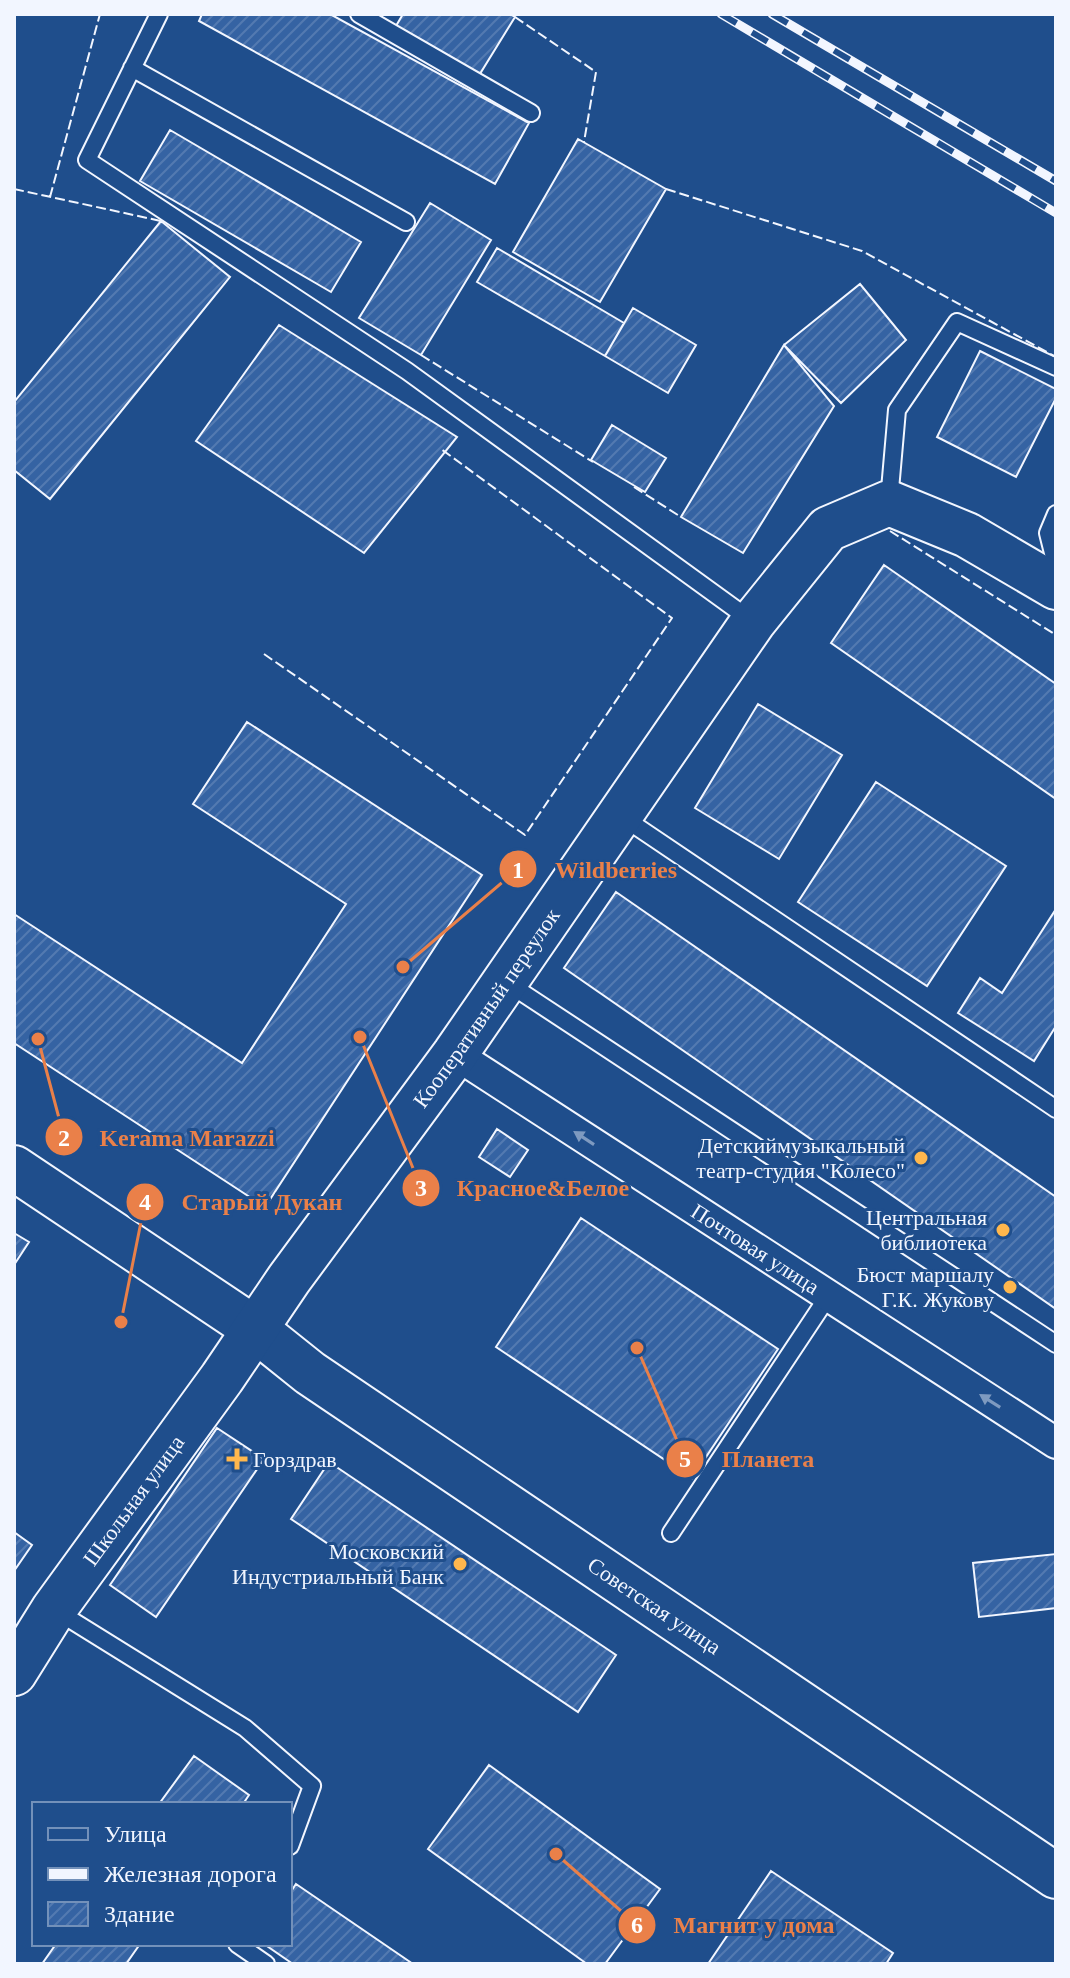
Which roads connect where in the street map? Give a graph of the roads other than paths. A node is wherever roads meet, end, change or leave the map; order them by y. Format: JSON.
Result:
{"nodes":[{"id":1,"x":159,"y":14,"type":"edge"},
{"id":2,"x":359,"y":14,"type":"edge"},
{"id":3,"x":132,"y":68,"type":"junction"},
{"id":4,"x":531,"y":113,"type":"dead end"},
{"id":5,"x":406,"y":222,"type":"dead end"},
{"id":6,"x":1056,"y":367,"type":"edge"},
{"id":7,"x":889,"y":503,"type":"junction"},
{"id":8,"x":1056,"y":514,"type":"edge"},
{"id":9,"x":1056,"y":565,"type":"edge"},
{"id":10,"x":1056,"y":587,"type":"edge"},
{"id":11,"x":753,"y":622,"type":"junction"},
{"id":12,"x":620,"y":815,"type":"junction"},
{"id":13,"x":506,"y":981,"type":"junction"},
{"id":14,"x":455,"y":1054,"type":"junction"},
{"id":15,"x":1056,"y":1109,"type":"edge"},
{"id":16,"x":14,"y":1168,"type":"edge"},
{"id":17,"x":827,"y":1298,"type":"junction"},
{"id":18,"x":255,"y":1329,"type":"junction"},
{"id":19,"x":1056,"y":1344,"type":"edge"},
{"id":20,"x":1056,"y":1443,"type":"edge"},
{"id":21,"x":671,"y":1533,"type":"dead end"},
{"id":22,"x":54,"y":1609,"type":"junction"},
{"id":23,"x":14,"y":1673,"type":"edge"},
{"id":24,"x":292,"y":1841,"type":"edge"},
{"id":25,"x":1056,"y":1876,"type":"edge"},
{"id":26,"x":240,"y":1946,"type":"edge"},
{"id":27,"x":266,"y":1964,"type":"edge"}],
"edges":[{"from":1,"to":3,"type":"lane"},
{"from":2,"to":4,"type":"lane"},
{"from":3,"to":5,"type":"lane"},
{"from":3,"to":11,"type":"lane"},
{"from":6,"to":7,"type":"lane"},
{"from":7,"to":10,"type":"main road"},
{"from":7,"to":11,"type":"main road","name":"Кооперативный переулок"},
{"from":8,"to":9,"type":"lane"},
{"from":11,"to":12,"type":"main road","name":"Кооперативный переулок"},
{"from":12,"to":13,"type":"main road","name":"Кооперативный переулок"},
{"from":12,"to":15,"type":"lane"},
{"from":13,"to":14,"type":"main road","name":"Кооперативный переулок"},
{"from":13,"to":19,"type":"lane"},
{"from":17,"to":14,"type":"street","name":"Почтовая улица","one_way":true},
{"from":14,"to":18,"type":"main road","name":"Кооперативный переулок"},
{"from":16,"to":18,"type":"main road","name":"Советская улица"},
{"from":20,"to":17,"type":"street","name":"Почтовая улица","one_way":true},
{"from":17,"to":21,"type":"lane"},
{"from":18,"to":22,"type":"main road","name":"Школьная улица"},
{"from":18,"to":25,"type":"main road","name":"Советская улица"},
{"from":22,"to":23,"type":"main road","name":"Школьная улица"},
{"from":22,"to":24,"type":"lane"},
{"from":26,"to":27,"type":"lane"}]}
